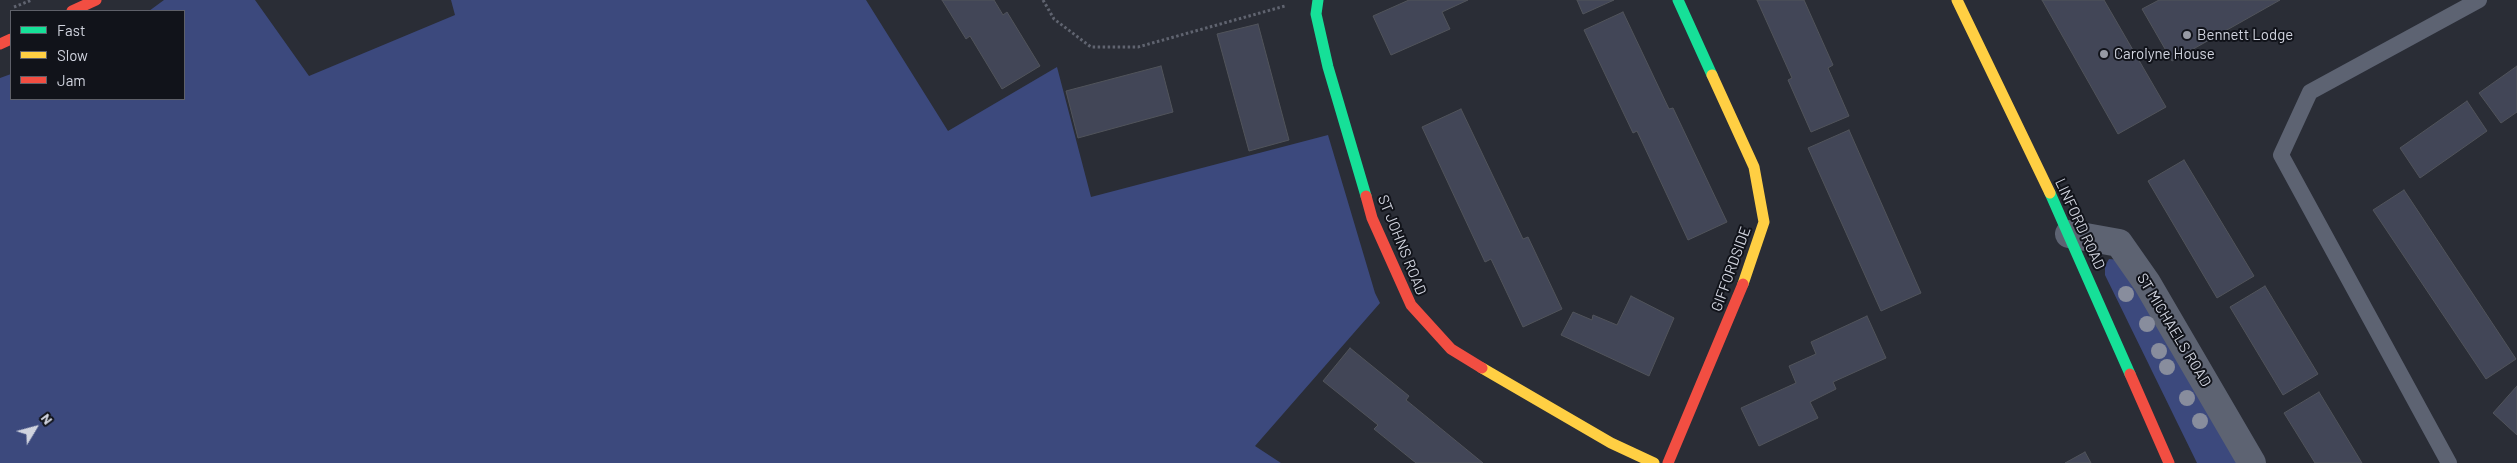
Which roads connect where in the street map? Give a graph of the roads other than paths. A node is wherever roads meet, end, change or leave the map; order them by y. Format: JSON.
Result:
{"nodes":[{"id":1,"x":96,"y":0,"type":"edge"},
{"id":2,"x":1318,"y":0,"type":"edge"},
{"id":3,"x":1678,"y":0,"type":"edge"},
{"id":4,"x":1957,"y":0,"type":"edge"},
{"id":5,"x":2479,"y":0,"type":"edge"},
{"id":6,"x":74,"y":10,"type":"edge"},
{"id":7,"x":2069,"y":234,"type":"junction"},
{"id":8,"x":1654,"y":463,"type":"edge"},
{"id":9,"x":1668,"y":463,"type":"edge"},
{"id":10,"x":2169,"y":463,"type":"edge"},
{"id":11,"x":2252,"y":463,"type":"edge"},
{"id":12,"x":2450,"y":463,"type":"edge"}],
"edges":[{"from":1,"to":6,"type":"street"},
{"from":2,"to":8,"type":"street","name":"ST JOHNS ROAD"},
{"from":3,"to":9,"type":"street","name":"GIFFORDSIDE"},
{"from":4,"to":7,"type":"street","name":"LINFORD ROAD"},
{"from":5,"to":12,"type":"lane"},
{"from":7,"to":10,"type":"street","name":"LINFORD ROAD"},
{"from":7,"to":11,"type":"street","name":"ST MICHAELS ROAD"}]}
